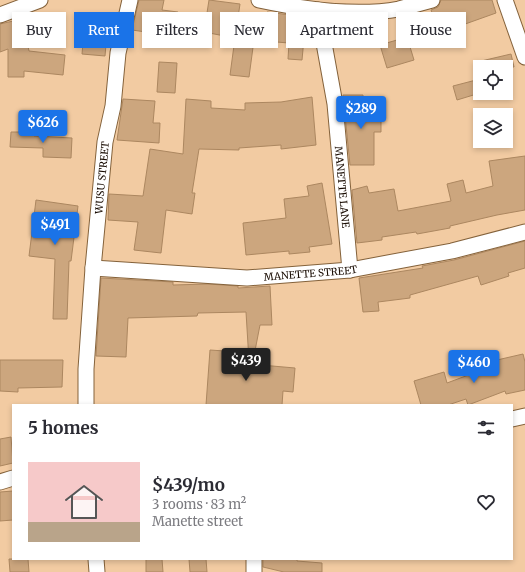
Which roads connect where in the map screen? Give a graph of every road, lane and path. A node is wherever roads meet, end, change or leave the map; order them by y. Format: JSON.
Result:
{"nodes":[{"id":1,"x":40,"y":0,"type":"edge"},
{"id":2,"x":130,"y":0,"type":"edge"},
{"id":3,"x":258,"y":0,"type":"edge"},
{"id":4,"x":432,"y":0,"type":"edge"},
{"id":5,"x":505,"y":0,"type":"edge"},
{"id":6,"x":295,"y":4,"type":"edge"},
{"id":7,"x":318,"y":10,"type":"junction"},
{"id":8,"x":0,"y":15,"type":"edge"},
{"id":9,"x":525,"y":57,"type":"edge"},
{"id":10,"x":525,"y":232,"type":"edge"},
{"id":11,"x":93,"y":268,"type":"junction"},
{"id":12,"x":350,"y":270,"type":"junction"},
{"id":13,"x":86,"y":404,"type":"edge"},
{"id":14,"x":525,"y":416,"type":"edge"},
{"id":15,"x":513,"y":419,"type":"edge"},
{"id":16,"x":12,"y":478,"type":"edge"},
{"id":17,"x":0,"y":482,"type":"edge"},
{"id":18,"x":96,"y":560,"type":"edge"},
{"id":19,"x":254,"y":560,"type":"edge"},
{"id":20,"x":97,"y":572,"type":"edge"},
{"id":21,"x":254,"y":572,"type":"edge"}],
"edges":[{"from":1,"to":8,"type":"street"},
{"from":2,"to":11,"type":"street","name":"WUSU STREET"},
{"from":3,"to":6,"type":"street"},
{"from":4,"to":7,"type":"street"},
{"from":5,"to":9,"type":"street"},
{"from":6,"to":7,"type":"street"},
{"from":7,"to":12,"type":"street","name":"MANETTE LANE"},
{"from":10,"to":12,"type":"street","name":"MANETTE STREET"},
{"from":11,"to":12,"type":"street","name":"MANETTE STREET"},
{"from":11,"to":13,"type":"street","name":"WUSU STREET"},
{"from":14,"to":15,"type":"street"},
{"from":16,"to":17,"type":"street"},
{"from":18,"to":20,"type":"street"},
{"from":19,"to":21,"type":"street"}]}
